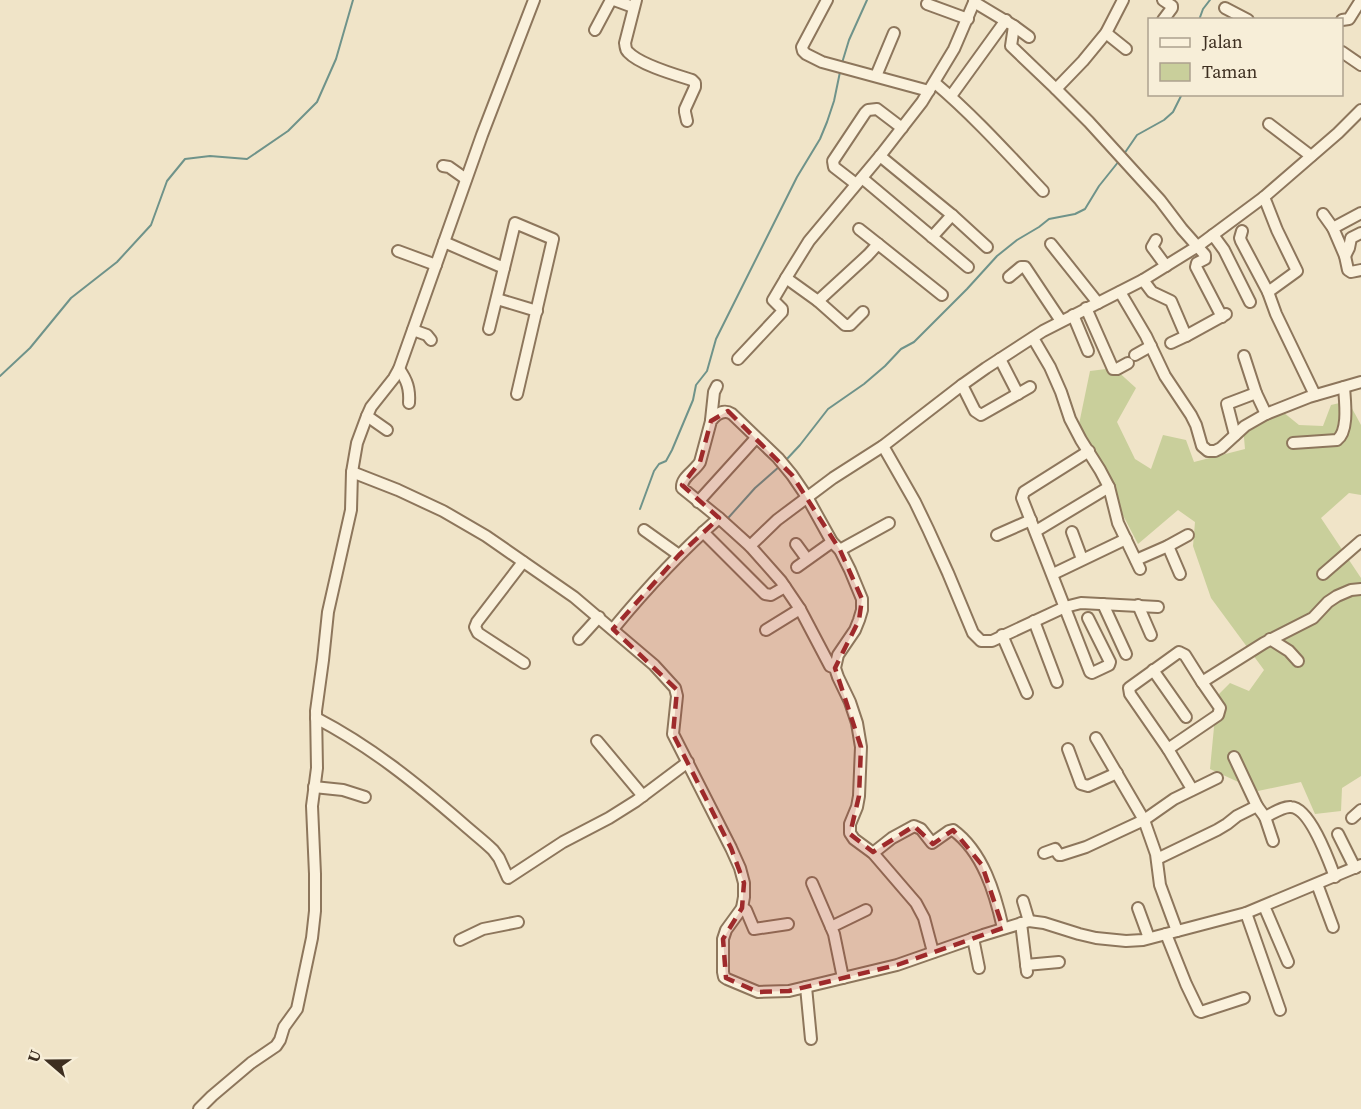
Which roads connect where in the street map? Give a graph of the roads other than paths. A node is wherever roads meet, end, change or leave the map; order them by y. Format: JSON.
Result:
{"nodes":[{"id":1,"x":534,"y":0,"type":"edge"},
{"id":2,"x":613,"y":0,"type":"edge"},
{"id":3,"x":827,"y":0,"type":"edge"},
{"id":4,"x":1123,"y":0,"type":"edge"},
{"id":5,"x":1163,"y":0,"type":"edge"},
{"id":6,"x":1361,"y":0,"type":"edge"},
{"id":7,"x":975,"y":1,"type":"edge"},
{"id":8,"x":634,"y":4,"type":"edge"},
{"id":9,"x":927,"y":4,"type":"dead end"},
{"id":10,"x":1225,"y":8,"type":"dead end"},
{"id":11,"x":1164,"y":18,"type":"edge"},
{"id":12,"x":1244,"y":18,"type":"edge"},
{"id":13,"x":968,"y":19,"type":"junction"},
{"id":14,"x":1343,"y":20,"type":"edge"},
{"id":15,"x":1010,"y":23,"type":"junction"},
{"id":16,"x":595,"y":30,"type":"dead end"},
{"id":17,"x":894,"y":33,"type":"dead end"},
{"id":18,"x":1106,"y":33,"type":"junction"},
{"id":19,"x":1029,"y":37,"type":"dead end"},
{"id":20,"x":1126,"y":49,"type":"dead end"},
{"id":21,"x":1343,"y":53,"type":"edge"},
{"id":22,"x":1361,"y":65,"type":"edge"},
{"id":23,"x":876,"y":76,"type":"junction"},
{"id":24,"x":932,"y":87,"type":"junction"},
{"id":25,"x":1056,"y":89,"type":"junction"},
{"id":26,"x":951,"y":96,"type":"junction"},
{"id":27,"x":1361,"y":110,"type":"edge"},
{"id":28,"x":687,"y":121,"type":"dead end"},
{"id":29,"x":1269,"y":124,"type":"dead end"},
{"id":30,"x":902,"y":128,"type":"junction"},
{"id":31,"x":880,"y":156,"type":"junction"},
{"id":32,"x":1311,"y":156,"type":"junction"},
{"id":33,"x":443,"y":166,"type":"dead end"},
{"id":34,"x":466,"y":179,"type":"junction"},
{"id":35,"x":859,"y":181,"type":"junction"},
{"id":36,"x":1043,"y":191,"type":"dead end"},
{"id":37,"x":1264,"y":197,"type":"junction"},
{"id":38,"x":1361,"y":213,"type":"edge"},
{"id":39,"x":1323,"y":214,"type":"dead end"},
{"id":40,"x":952,"y":215,"type":"junction"},
{"id":41,"x":1333,"y":228,"type":"junction"},
{"id":42,"x":859,"y":229,"type":"dead end"},
{"id":43,"x":1242,"y":231,"type":"dead end"},
{"id":44,"x":1361,"y":233,"type":"edge"},
{"id":45,"x":1213,"y":235,"type":"junction"},
{"id":46,"x":932,"y":237,"type":"junction"},
{"id":47,"x":1156,"y":240,"type":"dead end"},
{"id":48,"x":444,"y":242,"type":"junction"},
{"id":49,"x":878,"y":244,"type":"junction"},
{"id":50,"x":1052,"y":244,"type":"dead end"},
{"id":51,"x":1198,"y":246,"type":"junction"},
{"id":52,"x":987,"y":247,"type":"dead end"},
{"id":53,"x":398,"y":251,"type":"dead end"},
{"id":54,"x":1345,"y":256,"type":"junction"},
{"id":55,"x":436,"y":265,"type":"junction"},
{"id":56,"x":1166,"y":266,"type":"junction"},
{"id":57,"x":968,"y":267,"type":"dead end"},
{"id":58,"x":504,"y":268,"type":"junction"},
{"id":59,"x":1361,"y":270,"type":"edge"},
{"id":60,"x":1009,"y":277,"type":"dead end"},
{"id":61,"x":786,"y":278,"type":"junction"},
{"id":62,"x":1143,"y":280,"type":"junction"},
{"id":63,"x":1120,"y":292,"type":"junction"},
{"id":64,"x":1268,"y":292,"type":"junction"},
{"id":65,"x":942,"y":295,"type":"dead end"},
{"id":66,"x":497,"y":299,"type":"junction"},
{"id":67,"x":818,"y":301,"type":"junction"},
{"id":68,"x":1250,"y":302,"type":"dead end"},
{"id":69,"x":1098,"y":303,"type":"junction"},
{"id":70,"x":1086,"y":308,"type":"junction"},
{"id":71,"x":537,"y":311,"type":"junction"},
{"id":72,"x":863,"y":312,"type":"dead end"},
{"id":73,"x":1073,"y":315,"type":"junction"},
{"id":74,"x":1061,"y":321,"type":"junction"},
{"id":75,"x":489,"y":329,"type":"dead end"},
{"id":76,"x":413,"y":330,"type":"junction"},
{"id":77,"x":1186,"y":336,"type":"junction"},
{"id":78,"x":1033,"y":338,"type":"junction"},
{"id":79,"x":431,"y":340,"type":"dead end"},
{"id":80,"x":1171,"y":344,"type":"dead end"},
{"id":81,"x":1151,"y":346,"type":"junction"},
{"id":82,"x":1088,"y":351,"type":"dead end"},
{"id":83,"x":1244,"y":356,"type":"dead end"},
{"id":84,"x":738,"y":359,"type":"dead end"},
{"id":85,"x":1000,"y":359,"type":"junction"},
{"id":86,"x":399,"y":369,"type":"junction"},
{"id":87,"x":1361,"y":382,"type":"edge"},
{"id":88,"x":962,"y":385,"type":"junction"},
{"id":89,"x":717,"y":386,"type":"dead end"},
{"id":90,"x":1029,"y":387,"type":"dead end"},
{"id":91,"x":1344,"y":387,"type":"junction"},
{"id":92,"x":1256,"y":393,"type":"junction"},
{"id":93,"x":517,"y":394,"type":"dead end"},
{"id":94,"x":1018,"y":394,"type":"junction"},
{"id":95,"x":1315,"y":395,"type":"junction"},
{"id":96,"x":409,"y":403,"type":"dead end"},
{"id":97,"x":1266,"y":414,"type":"junction"},
{"id":98,"x":366,"y":416,"type":"junction"},
{"id":99,"x":711,"y":421,"type":"junction"},
{"id":100,"x":387,"y":429,"type":"dead end"},
{"id":101,"x":1234,"y":435,"type":"junction"},
{"id":102,"x":756,"y":438,"type":"junction"},
{"id":103,"x":1293,"y":443,"type":"dead end"},
{"id":104,"x":883,"y":446,"type":"junction"},
{"id":105,"x":1089,"y":451,"type":"junction"},
{"id":106,"x":352,"y":472,"type":"junction"},
{"id":107,"x":1109,"y":487,"type":"junction"},
{"id":108,"x":807,"y":497,"type":"junction"},
{"id":109,"x":698,"y":502,"type":"junction"},
{"id":110,"x":719,"y":518,"type":"junction"},
{"id":111,"x":1031,"y":520,"type":"junction"},
{"id":112,"x":889,"y":523,"type":"dead end"},
{"id":113,"x":644,"y":530,"type":"dead end"},
{"id":114,"x":1036,"y":531,"type":"junction"},
{"id":115,"x":703,"y":532,"type":"junction"},
{"id":116,"x":1072,"y":532,"type":"dead end"},
{"id":117,"x":997,"y":535,"type":"dead end"},
{"id":118,"x":1188,"y":535,"type":"dead end"},
{"id":119,"x":1126,"y":539,"type":"junction"},
{"id":120,"x":1361,"y":541,"type":"edge"},
{"id":121,"x":796,"y":544,"type":"dead end"},
{"id":122,"x":750,"y":546,"type":"junction"},
{"id":123,"x":836,"y":546,"type":"junction"},
{"id":124,"x":1168,"y":546,"type":"junction"},
{"id":125,"x":679,"y":555,"type":"junction"},
{"id":126,"x":807,"y":559,"type":"junction"},
{"id":127,"x":1082,"y":559,"type":"junction"},
{"id":128,"x":523,"y":561,"type":"junction"},
{"id":129,"x":797,"y":567,"type":"dead end"},
{"id":130,"x":1053,"y":574,"type":"junction"},
{"id":131,"x":1180,"y":574,"type":"dead end"},
{"id":132,"x":1323,"y":574,"type":"dead end"},
{"id":133,"x":786,"y":587,"type":"junction"},
{"id":134,"x":1361,"y":589,"type":"edge"},
{"id":135,"x":1103,"y":604,"type":"junction"},
{"id":136,"x":1138,"y":605,"type":"junction"},
{"id":137,"x":1065,"y":607,"type":"junction"},
{"id":138,"x":1158,"y":607,"type":"dead end"},
{"id":139,"x":800,"y":609,"type":"junction"},
{"id":140,"x":599,"y":617,"type":"junction"},
{"id":141,"x":1088,"y":618,"type":"dead end"},
{"id":142,"x":1034,"y":621,"type":"junction"},
{"id":143,"x":613,"y":629,"type":"junction"},
{"id":144,"x":766,"y":630,"type":"dead end"},
{"id":145,"x":1002,"y":635,"type":"junction"},
{"id":146,"x":1151,"y":635,"type":"dead end"},
{"id":147,"x":579,"y":639,"type":"dead end"},
{"id":148,"x":1270,"y":639,"type":"junction"},
{"id":149,"x":1126,"y":654,"type":"dead end"},
{"id":150,"x":1298,"y":661,"type":"dead end"},
{"id":151,"x":524,"y":663,"type":"dead end"},
{"id":152,"x":836,"y":668,"type":"junction"},
{"id":153,"x":1153,"y":670,"type":"junction"},
{"id":154,"x":1057,"y":682,"type":"dead end"},
{"id":155,"x":1203,"y":682,"type":"junction"},
{"id":156,"x":1027,"y":693,"type":"dead end"},
{"id":157,"x":1185,"y":717,"type":"dead end"},
{"id":158,"x":316,"y":718,"type":"junction"},
{"id":159,"x":1096,"y":738,"type":"dead end"},
{"id":160,"x":597,"y":741,"type":"dead end"},
{"id":161,"x":1168,"y":748,"type":"junction"},
{"id":162,"x":1068,"y":749,"type":"dead end"},
{"id":163,"x":1234,"y":757,"type":"dead end"},
{"id":164,"x":688,"y":762,"type":"junction"},
{"id":165,"x":1117,"y":773,"type":"junction"},
{"id":166,"x":1217,"y":778,"type":"dead end"},
{"id":167,"x":314,"y":787,"type":"junction"},
{"id":168,"x":1192,"y":789,"type":"junction"},
{"id":169,"x":643,"y":796,"type":"junction"},
{"id":170,"x":365,"y":797,"type":"dead end"},
{"id":171,"x":1257,"y":806,"type":"junction"},
{"id":172,"x":1361,"y":810,"type":"edge"},
{"id":173,"x":1265,"y":817,"type":"junction"},
{"id":174,"x":1352,"y":818,"type":"dead end"},
{"id":175,"x":1144,"y":820,"type":"junction"},
{"id":176,"x":1338,"y":834,"type":"dead end"},
{"id":177,"x":1273,"y":841,"type":"dead end"},
{"id":178,"x":873,"y":853,"type":"junction"},
{"id":179,"x":1044,"y":853,"type":"dead end"},
{"id":180,"x":1157,"y":859,"type":"junction"},
{"id":181,"x":1358,"y":866,"type":"edge"},
{"id":182,"x":1335,"y":876,"type":"junction"},
{"id":183,"x":812,"y":883,"type":"dead end"},
{"id":184,"x":1317,"y":884,"type":"junction"},
{"id":185,"x":1023,"y":901,"type":"dead end"},
{"id":186,"x":1263,"y":906,"type":"junction"},
{"id":187,"x":742,"y":908,"type":"junction"},
{"id":188,"x":1138,"y":908,"type":"dead end"},
{"id":189,"x":866,"y":910,"type":"dead end"},
{"id":190,"x":1246,"y":913,"type":"junction"},
{"id":191,"x":518,"y":921,"type":"dead end"},
{"id":192,"x":1025,"y":922,"type":"junction"},
{"id":193,"x":788,"y":924,"type":"dead end"},
{"id":194,"x":831,"y":927,"type":"junction"},
{"id":195,"x":1333,"y":927,"type":"dead end"},
{"id":196,"x":1003,"y":928,"type":"junction"},
{"id":197,"x":1177,"y":931,"type":"junction"},
{"id":198,"x":1166,"y":934,"type":"junction"},
{"id":199,"x":973,"y":938,"type":"junction"},
{"id":200,"x":1149,"y":938,"type":"junction"},
{"id":201,"x":460,"y":940,"type":"dead end"},
{"id":202,"x":933,"y":952,"type":"junction"},
{"id":203,"x":1059,"y":962,"type":"dead end"},
{"id":204,"x":1287,"y":962,"type":"dead end"},
{"id":205,"x":980,"y":968,"type":"dead end"},
{"id":206,"x":843,"y":978,"type":"junction"},
{"id":207,"x":806,"y":987,"type":"junction"},
{"id":208,"x":1244,"y":998,"type":"dead end"},
{"id":209,"x":1280,"y":1010,"type":"dead end"},
{"id":210,"x":811,"y":1039,"type":"dead end"},
{"id":211,"x":199,"y":1109,"type":"edge"}],
"edges":[{"from":1,"to":34,"type":"street"},
{"from":2,"to":8,"type":"street"},
{"from":2,"to":16,"type":"street"},
{"from":3,"to":23,"type":"street"},
{"from":4,"to":18,"type":"street"},
{"from":5,"to":11,"type":"street"},
{"from":6,"to":14,"type":"street"},
{"from":7,"to":13,"type":"street"},
{"from":7,"to":15,"type":"street"},
{"from":8,"to":28,"type":"street"},
{"from":9,"to":13,"type":"street"},
{"from":10,"to":12,"type":"street"},
{"from":13,"to":24,"type":"street"},
{"from":15,"to":19,"type":"street"},
{"from":15,"to":25,"type":"street"},
{"from":15,"to":26,"type":"street"},
{"from":17,"to":23,"type":"street"},
{"from":18,"to":20,"type":"street"},
{"from":18,"to":25,"type":"street"},
{"from":21,"to":22,"type":"street"},
{"from":23,"to":24,"type":"street"},
{"from":24,"to":26,"type":"street"},
{"from":24,"to":30,"type":"street"},
{"from":25,"to":51,"type":"street"},
{"from":26,"to":36,"type":"street"},
{"from":27,"to":32,"type":"street"},
{"from":29,"to":32,"type":"street"},
{"from":30,"to":31,"type":"street"},
{"from":30,"to":35,"type":"street"},
{"from":31,"to":35,"type":"street"},
{"from":31,"to":40,"type":"street"},
{"from":32,"to":37,"type":"street"},
{"from":33,"to":34,"type":"street"},
{"from":34,"to":48,"type":"street"},
{"from":35,"to":46,"type":"street"},
{"from":35,"to":61,"type":"street"},
{"from":37,"to":45,"type":"street"},
{"from":37,"to":64,"type":"street"},
{"from":38,"to":41,"type":"street"},
{"from":39,"to":41,"type":"street"},
{"from":40,"to":46,"type":"street"},
{"from":40,"to":52,"type":"street"},
{"from":41,"to":54,"type":"street"},
{"from":42,"to":49,"type":"street"},
{"from":43,"to":64,"type":"street"},
{"from":44,"to":54,"type":"street"},
{"from":45,"to":51,"type":"street"},
{"from":45,"to":68,"type":"street"},
{"from":46,"to":57,"type":"street"},
{"from":47,"to":56,"type":"street"},
{"from":48,"to":55,"type":"street"},
{"from":48,"to":58,"type":"street"},
{"from":49,"to":65,"type":"street"},
{"from":49,"to":67,"type":"street"},
{"from":50,"to":69,"type":"street"},
{"from":51,"to":56,"type":"street"},
{"from":51,"to":77,"type":"street"},
{"from":53,"to":55,"type":"street"},
{"from":54,"to":59,"type":"street"},
{"from":55,"to":76,"type":"street"},
{"from":56,"to":62,"type":"street"},
{"from":58,"to":66,"type":"street"},
{"from":58,"to":71,"type":"street"},
{"from":60,"to":74,"type":"street"},
{"from":61,"to":67,"type":"street"},
{"from":61,"to":84,"type":"street"},
{"from":62,"to":63,"type":"street"},
{"from":62,"to":77,"type":"street"},
{"from":63,"to":69,"type":"street"},
{"from":63,"to":81,"type":"street"},
{"from":64,"to":95,"type":"street"},
{"from":66,"to":71,"type":"street"},
{"from":66,"to":75,"type":"street"},
{"from":67,"to":72,"type":"street"},
{"from":69,"to":70,"type":"street"},
{"from":70,"to":73,"type":"street"},
{"from":70,"to":81,"type":"street"},
{"from":71,"to":93,"type":"street"},
{"from":73,"to":74,"type":"street"},
{"from":73,"to":82,"type":"street"},
{"from":74,"to":78,"type":"street"},
{"from":76,"to":79,"type":"street"},
{"from":76,"to":86,"type":"street"},
{"from":77,"to":80,"type":"street"},
{"from":78,"to":85,"type":"street"},
{"from":78,"to":105,"type":"street"},
{"from":81,"to":101,"type":"street"},
{"from":83,"to":92,"type":"street"},
{"from":85,"to":88,"type":"street"},
{"from":85,"to":94,"type":"street"},
{"from":86,"to":96,"type":"street"},
{"from":86,"to":98,"type":"street"},
{"from":87,"to":91,"type":"street"},
{"from":88,"to":94,"type":"street"},
{"from":88,"to":104,"type":"street"},
{"from":89,"to":99,"type":"street"},
{"from":90,"to":94,"type":"street"},
{"from":91,"to":95,"type":"street"},
{"from":91,"to":103,"type":"street"},
{"from":92,"to":97,"type":"street"},
{"from":92,"to":101,"type":"street"},
{"from":95,"to":97,"type":"street"},
{"from":97,"to":101,"type":"street"},
{"from":98,"to":100,"type":"street"},
{"from":98,"to":106,"type":"street"},
{"from":99,"to":102,"type":"street"},
{"from":99,"to":109,"type":"street"},
{"from":102,"to":108,"type":"street"},
{"from":102,"to":109,"type":"street"},
{"from":104,"to":108,"type":"street"},
{"from":104,"to":145,"type":"street"},
{"from":105,"to":107,"type":"street"},
{"from":105,"to":111,"type":"street"},
{"from":106,"to":128,"type":"street"},
{"from":106,"to":158,"type":"street"},
{"from":107,"to":114,"type":"street"},
{"from":107,"to":119,"type":"street"},
{"from":108,"to":122,"type":"street"},
{"from":108,"to":123,"type":"street"},
{"from":109,"to":110,"type":"street"},
{"from":110,"to":115,"type":"street"},
{"from":110,"to":122,"type":"street"},
{"from":111,"to":114,"type":"street"},
{"from":111,"to":117,"type":"street"},
{"from":112,"to":123,"type":"street"},
{"from":113,"to":125,"type":"street"},
{"from":114,"to":130,"type":"street"},
{"from":115,"to":125,"type":"street"},
{"from":115,"to":133,"type":"street"},
{"from":116,"to":127,"type":"street"},
{"from":118,"to":124,"type":"street"},
{"from":119,"to":124,"type":"street"},
{"from":119,"to":127,"type":"street"},
{"from":120,"to":132,"type":"street"},
{"from":121,"to":126,"type":"street"},
{"from":122,"to":133,"type":"street"},
{"from":123,"to":126,"type":"street"},
{"from":123,"to":152,"type":"street"},
{"from":124,"to":131,"type":"street"},
{"from":125,"to":143,"type":"street"},
{"from":126,"to":129,"type":"street"},
{"from":127,"to":130,"type":"street"},
{"from":128,"to":140,"type":"street"},
{"from":128,"to":151,"type":"street"},
{"from":130,"to":137,"type":"street"},
{"from":133,"to":139,"type":"street"},
{"from":134,"to":148,"type":"street"},
{"from":135,"to":136,"type":"street"},
{"from":135,"to":137,"type":"street"},
{"from":135,"to":149,"type":"street"},
{"from":136,"to":138,"type":"street"},
{"from":136,"to":146,"type":"street"},
{"from":137,"to":141,"type":"street"},
{"from":137,"to":142,"type":"street"},
{"from":139,"to":144,"type":"street"},
{"from":139,"to":152,"type":"street"},
{"from":140,"to":143,"type":"street"},
{"from":140,"to":147,"type":"street"},
{"from":142,"to":145,"type":"street"},
{"from":142,"to":154,"type":"street"},
{"from":143,"to":164,"type":"street"},
{"from":145,"to":156,"type":"street"},
{"from":148,"to":150,"type":"street"},
{"from":148,"to":155,"type":"street"},
{"from":152,"to":178,"type":"street"},
{"from":153,"to":155,"type":"street"},
{"from":153,"to":157,"type":"street"},
{"from":153,"to":161,"type":"street"},
{"from":155,"to":161,"type":"street"},
{"from":158,"to":167,"type":"street"},
{"from":158,"to":169,"type":"street"},
{"from":159,"to":165,"type":"street"},
{"from":160,"to":169,"type":"street"},
{"from":161,"to":168,"type":"street"},
{"from":162,"to":165,"type":"street"},
{"from":163,"to":171,"type":"street"},
{"from":164,"to":169,"type":"street"},
{"from":164,"to":187,"type":"street"},
{"from":165,"to":175,"type":"street"},
{"from":166,"to":168,"type":"street"},
{"from":167,"to":170,"type":"street"},
{"from":167,"to":211,"type":"street"},
{"from":168,"to":175,"type":"street"},
{"from":171,"to":173,"type":"street"},
{"from":171,"to":180,"type":"street"},
{"from":172,"to":174,"type":"street"},
{"from":173,"to":177,"type":"street"},
{"from":173,"to":182,"type":"street"},
{"from":175,"to":179,"type":"street"},
{"from":175,"to":180,"type":"street"},
{"from":176,"to":181,"type":"street"},
{"from":178,"to":196,"type":"street"},
{"from":178,"to":202,"type":"street"},
{"from":180,"to":197,"type":"street"},
{"from":181,"to":182,"type":"street"},
{"from":182,"to":184,"type":"street"},
{"from":183,"to":194,"type":"street"},
{"from":184,"to":186,"type":"street"},
{"from":184,"to":195,"type":"street"},
{"from":185,"to":192,"type":"street"},
{"from":186,"to":190,"type":"street"},
{"from":186,"to":204,"type":"street"},
{"from":187,"to":193,"type":"street"},
{"from":187,"to":207,"type":"street"},
{"from":188,"to":200,"type":"street"},
{"from":189,"to":194,"type":"street"},
{"from":190,"to":197,"type":"street"},
{"from":190,"to":209,"type":"street"},
{"from":191,"to":201,"type":"street"},
{"from":192,"to":196,"type":"street"},
{"from":192,"to":200,"type":"street"},
{"from":192,"to":203,"type":"street"},
{"from":194,"to":206,"type":"street"},
{"from":196,"to":199,"type":"street"},
{"from":197,"to":198,"type":"street"},
{"from":198,"to":200,"type":"street"},
{"from":198,"to":208,"type":"street"},
{"from":199,"to":202,"type":"street"},
{"from":199,"to":205,"type":"street"},
{"from":202,"to":206,"type":"street"},
{"from":206,"to":207,"type":"street"},
{"from":207,"to":210,"type":"street"}]}
